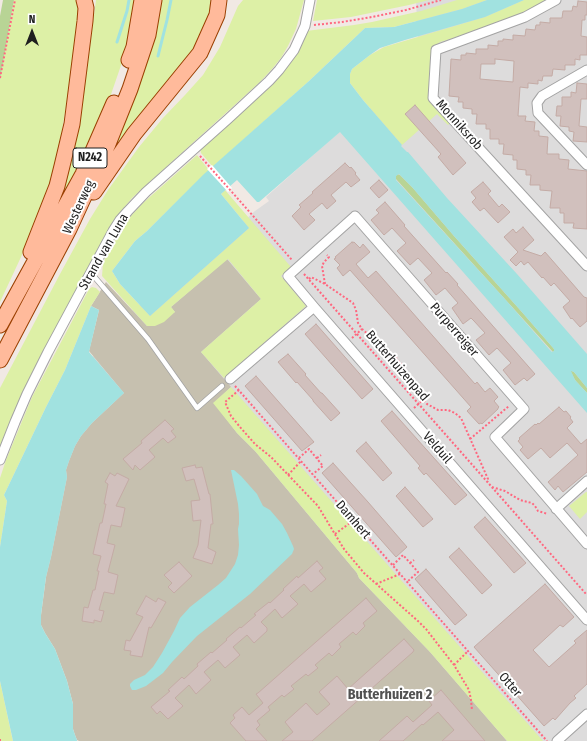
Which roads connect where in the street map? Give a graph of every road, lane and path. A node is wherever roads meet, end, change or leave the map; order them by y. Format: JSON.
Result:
{"nodes":[{"id":1,"x":15,"y":0,"type":"edge"},
{"id":2,"x":142,"y":0,"type":"edge"},
{"id":3,"x":154,"y":0,"type":"edge"},
{"id":4,"x":219,"y":0,"type":"edge"},
{"id":5,"x":229,"y":0,"type":"edge"},
{"id":6,"x":310,"y":0,"type":"edge"},
{"id":7,"x":441,"y":0,"type":"edge"},
{"id":8,"x":556,"y":0,"type":"edge"},
{"id":9,"x":87,"y":3,"type":"edge"},
{"id":10,"x":217,"y":15,"type":"junction"},
{"id":11,"x":304,"y":26,"type":"junction"},
{"id":12,"x":587,"y":70,"type":"edge"},
{"id":13,"x":0,"y":78,"type":"edge"},
{"id":14,"x":194,"y":149,"type":"junction"},
{"id":15,"x":587,"y":165,"type":"edge"},
{"id":16,"x":68,"y":229,"type":"junction"},
{"id":17,"x":320,"y":247,"type":"junction"},
{"id":18,"x":587,"y":266,"type":"edge"},
{"id":19,"x":298,"y":267,"type":"junction"},
{"id":20,"x":91,"y":273,"type":"junction"},
{"id":21,"x":288,"y":276,"type":"joint"},
{"id":22,"x":309,"y":279,"type":"junction"},
{"id":23,"x":325,"y":284,"type":"junction"},
{"id":24,"x":11,"y":306,"type":"junction"},
{"id":25,"x":314,"y":307,"type":"junction"},
{"id":26,"x":0,"y":325,"type":"edge"},
{"id":27,"x":0,"y":360,"type":"edge"},
{"id":28,"x":230,"y":379,"type":"dead end"},
{"id":29,"x":222,"y":386,"type":"dead end"},
{"id":30,"x":424,"y":399,"type":"junction"},
{"id":31,"x":516,"y":400,"type":"junction"},
{"id":32,"x":419,"y":404,"type":"junction"},
{"id":33,"x":407,"y":413,"type":"junction"},
{"id":34,"x":470,"y":439,"type":"junction"},
{"id":35,"x":321,"y":455,"type":"dead end"},
{"id":36,"x":298,"y":458,"type":"junction"},
{"id":37,"x":317,"y":458,"type":"junction"},
{"id":38,"x":0,"y":460,"type":"edge"},
{"id":39,"x":301,"y":461,"type":"junction"},
{"id":40,"x":313,"y":474,"type":"junction"},
{"id":41,"x":288,"y":475,"type":"junction"},
{"id":42,"x":587,"y":481,"type":"edge"},
{"id":43,"x":488,"y":483,"type":"junction"},
{"id":44,"x":491,"y":486,"type":"junction"},
{"id":45,"x":556,"y":510,"type":"junction"},
{"id":46,"x":548,"y":514,"type":"dead end"},
{"id":47,"x":354,"y":520,"type":"junction"},
{"id":48,"x":336,"y":534,"type":"junction"},
{"id":49,"x":587,"y":544,"type":"edge"},
{"id":50,"x":414,"y":560,"type":"dead end"},
{"id":51,"x":410,"y":563,"type":"junction"},
{"id":52,"x":392,"y":565,"type":"junction"},
{"id":53,"x":400,"y":574,"type":"junction"},
{"id":54,"x":407,"y":582,"type":"junction"},
{"id":55,"x":376,"y":584,"type":"junction"},
{"id":56,"x":587,"y":595,"type":"edge"},
{"id":57,"x":587,"y":620,"type":"edge"},
{"id":58,"x":459,"y":641,"type":"joint"},
{"id":59,"x":468,"y":651,"type":"junction"},
{"id":60,"x":454,"y":665,"type":"junction"},
{"id":61,"x":472,"y":710,"type":"dead end"},
{"id":62,"x":587,"y":714,"type":"edge"},
{"id":63,"x":547,"y":741,"type":"edge"},
{"id":64,"x":557,"y":741,"type":"edge"}],
"edges":[{"from":1,"to":13,"type":"path"},
{"from":2,"to":24,"type":"main road","name":"Westerweg","number":"N242"},
{"from":3,"to":16,"type":"main road","name":"Westerweg","number":"N242"},
{"from":4,"to":10,"type":"main road"},
{"from":5,"to":10,"type":"main road"},
{"from":6,"to":11,"type":"street","name":"Strand van Luna"},
{"from":7,"to":11,"type":"path"},
{"from":8,"to":18,"type":"street","name":"Monniksrob"},
{"from":9,"to":24,"type":"main road","number":"N242"},
{"from":10,"to":16,"type":"main road"},
{"from":11,"to":14,"type":"street","name":"Strand van Luna"},
{"from":12,"to":15,"type":"street"},
{"from":14,"to":19,"type":"path","name":"Butterhuizenpad"},
{"from":14,"to":20,"type":"street","name":"Strand van Luna"},
{"from":16,"to":27,"type":"main road","name":"Westerweg","number":"N242"},
{"from":17,"to":19,"type":"street","name":"Purperreiger"},
{"from":17,"to":23,"type":"path"},
{"from":17,"to":31,"type":"street","name":"Purperreiger"},
{"from":19,"to":21,"type":"street","name":"Purperreiger"},
{"from":19,"to":22,"type":"path","name":"Butterhuizenpad"},
{"from":20,"to":29,"type":"lane"},
{"from":20,"to":38,"type":"street","name":"Strand van Luna"},
{"from":21,"to":25,"type":"street","name":"Velduil"},
{"from":22,"to":23,"type":"path"},
{"from":22,"to":32,"type":"path","name":"Butterhuizenpad"},
{"from":23,"to":30,"type":"path"},
{"from":24,"to":26,"type":"main road","name":"Westerweg","number":"N242"},
{"from":25,"to":28,"type":"street"},
{"from":25,"to":33,"type":"street","name":"Velduil"},
{"from":30,"to":32,"type":"path"},
{"from":30,"to":34,"type":"path"},
{"from":31,"to":34,"type":"path"},
{"from":31,"to":45,"type":"street"},
{"from":32,"to":33,"type":"path"},
{"from":32,"to":43,"type":"path","name":"Butterhuizenpad"},
{"from":33,"to":57,"type":"street","name":"Velduil"},
{"from":34,"to":43,"type":"path"},
{"from":35,"to":37,"type":"path"},
{"from":36,"to":37,"type":"path"},
{"from":36,"to":39,"type":"path","name":"Damhert"},
{"from":36,"to":41,"type":"path","name":"Damhert"},
{"from":37,"to":40,"type":"path"},
{"from":39,"to":40,"type":"path","name":"Damhert"},
{"from":39,"to":41,"type":"path"},
{"from":40,"to":47,"type":"path","name":"Damhert"},
{"from":41,"to":48,"type":"path"},
{"from":42,"to":45,"type":"street"},
{"from":43,"to":44,"type":"path","name":"Butterhuizenpad"},
{"from":44,"to":46,"type":"path"},
{"from":44,"to":56,"type":"path","name":"Butterhuizenpad"},
{"from":45,"to":49,"type":"street"},
{"from":47,"to":48,"type":"path"},
{"from":47,"to":52,"type":"path","name":"Damhert"},
{"from":48,"to":55,"type":"path"},
{"from":50,"to":51,"type":"path"},
{"from":51,"to":52,"type":"path"},
{"from":51,"to":54,"type":"path"},
{"from":52,"to":53,"type":"path","name":"Damhert"},
{"from":53,"to":54,"type":"path","name":"Damhert"},
{"from":53,"to":55,"type":"path"},
{"from":54,"to":58,"type":"path","name":"Damhert"},
{"from":55,"to":60,"type":"path"},
{"from":58,"to":59,"type":"path","name":"Otter"},
{"from":59,"to":60,"type":"path"},
{"from":59,"to":63,"type":"path","name":"Otter"},
{"from":60,"to":61,"type":"path"},
{"from":62,"to":64,"type":"street"}]}
